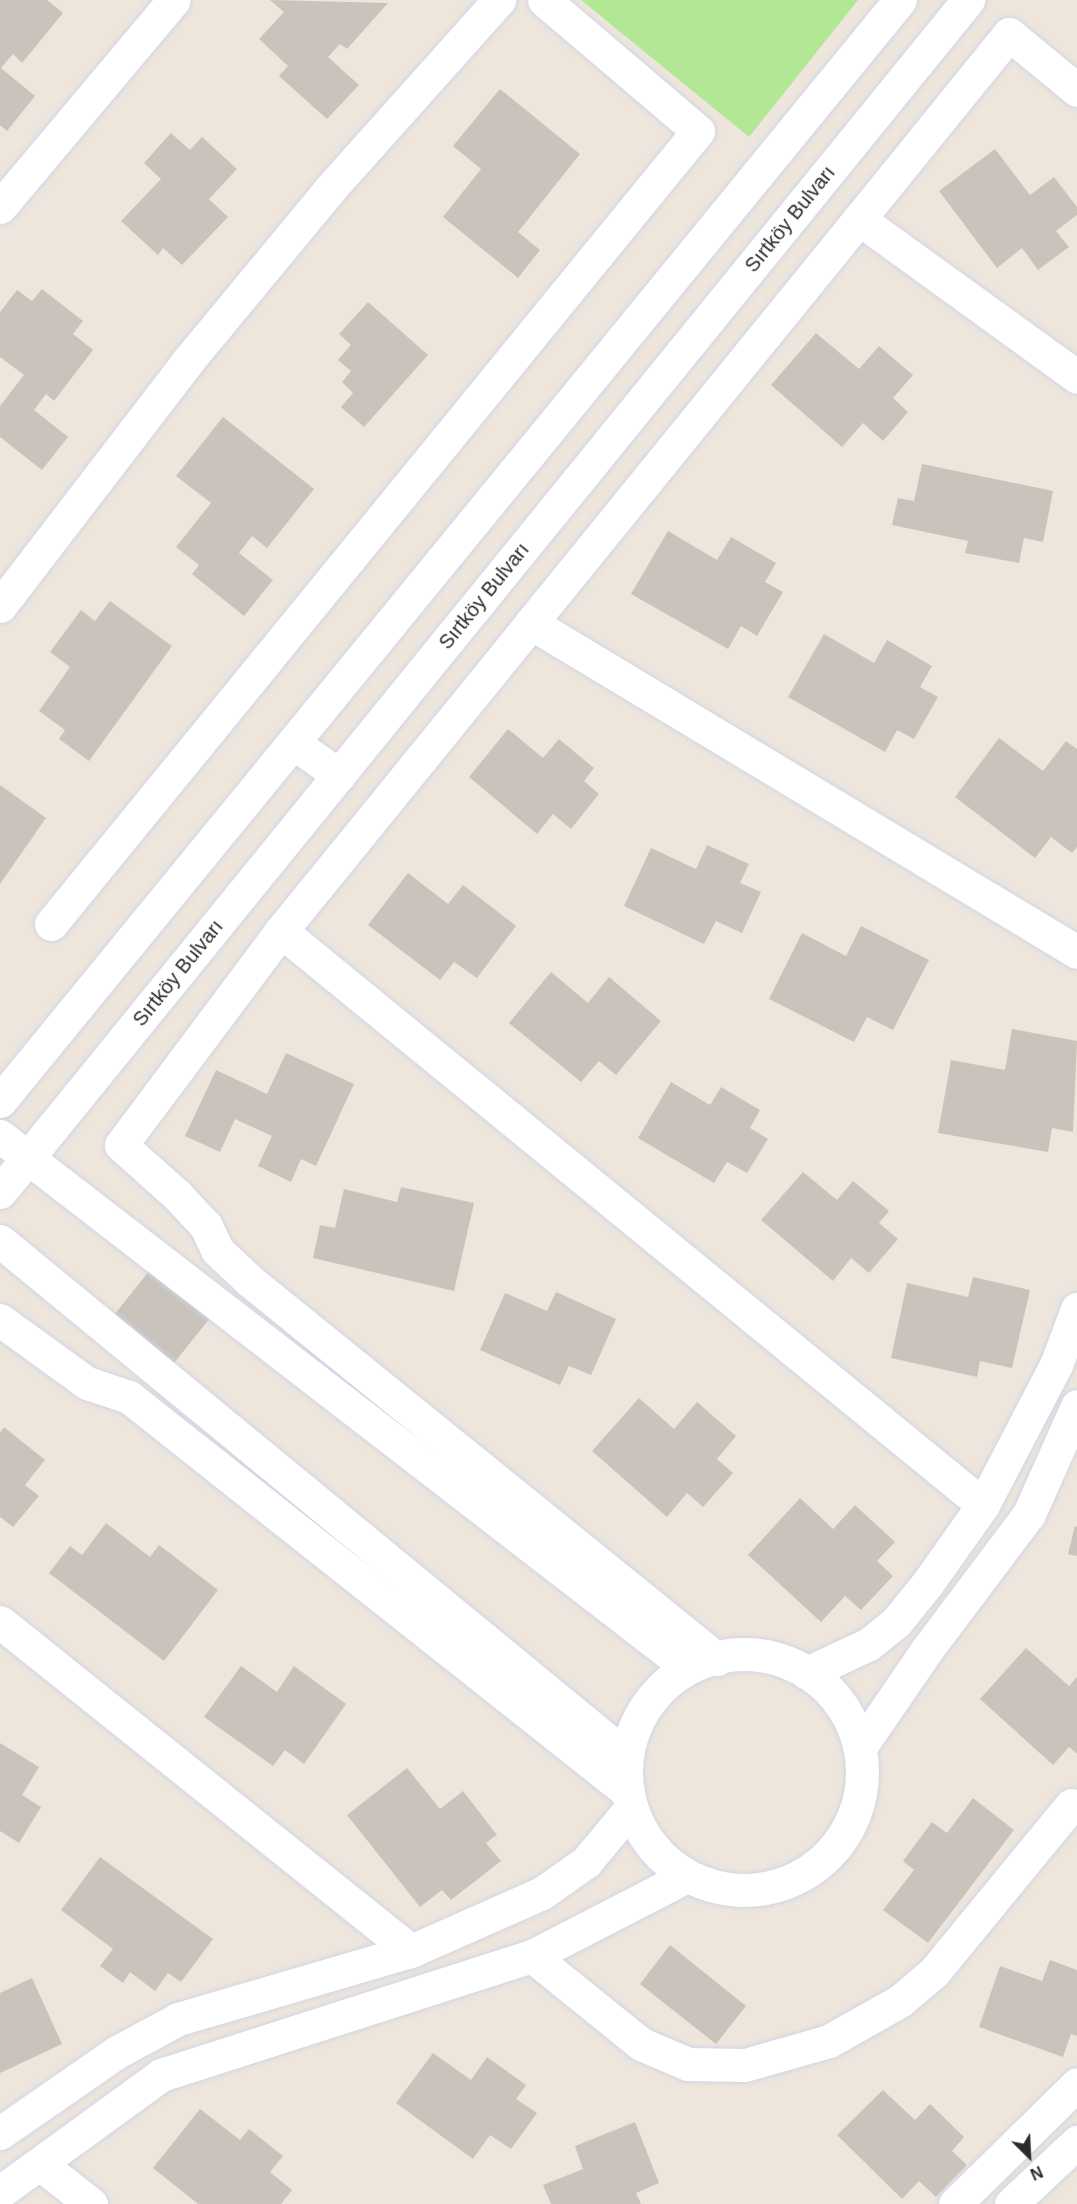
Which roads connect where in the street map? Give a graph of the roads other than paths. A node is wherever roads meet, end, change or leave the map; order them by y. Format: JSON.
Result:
{"nodes":[{"id":1,"x":174,"y":0,"type":"edge"},
{"id":2,"x":499,"y":0,"type":"edge"},
{"id":3,"x":544,"y":0,"type":"edge"},
{"id":4,"x":900,"y":0,"type":"edge"},
{"id":5,"x":968,"y":0,"type":"edge"},
{"id":6,"x":1077,"y":90,"type":"edge"},
{"id":7,"x":0,"y":207,"type":"edge"},
{"id":8,"x":859,"y":219,"type":"junction"},
{"id":9,"x":1077,"y":377,"type":"edge"},
{"id":10,"x":0,"y":606,"type":"edge"},
{"id":11,"x":531,"y":623,"type":"junction"},
{"id":12,"x":293,"y":742,"type":"junction"},
{"id":13,"x":339,"y":775,"type":"junction"},
{"id":14,"x":51,"y":924,"type":"dead end"},
{"id":15,"x":281,"y":931,"type":"junction"},
{"id":16,"x":1077,"y":952,"type":"edge"},
{"id":17,"x":0,"y":1101,"type":"edge"},
{"id":18,"x":0,"y":1136,"type":"edge"},
{"id":19,"x":28,"y":1158,"type":"junction"},
{"id":20,"x":0,"y":1192,"type":"edge"},
{"id":21,"x":0,"y":1241,"type":"edge"},
{"id":22,"x":1077,"y":1309,"type":"edge"},
{"id":23,"x":0,"y":1320,"type":"edge"},
{"id":24,"x":1077,"y":1406,"type":"edge"},
{"id":25,"x":983,"y":1505,"type":"junction"},
{"id":26,"x":0,"y":1622,"type":"edge"},
{"id":27,"x":702,"y":1663,"type":"junction"},
{"id":28,"x":807,"y":1673,"type":"junction"},
{"id":29,"x":861,"y":1746,"type":"junction"},
{"id":30,"x":625,"y":1755,"type":"junction"},
{"id":31,"x":629,"y":1800,"type":"junction"},
{"id":32,"x":1071,"y":1804,"type":"dead end"},
{"id":33,"x":685,"y":1877,"type":"junction"},
{"id":34,"x":411,"y":1951,"type":"junction"},
{"id":35,"x":532,"y":1956,"type":"junction"},
{"id":36,"x":1077,"y":2084,"type":"edge"},
{"id":37,"x":0,"y":2133,"type":"edge"},
{"id":38,"x":1077,"y":2142,"type":"edge"},
{"id":39,"x":40,"y":2164,"type":"junction"},
{"id":40,"x":0,"y":2192,"type":"edge"},
{"id":41,"x":91,"y":2204,"type":"edge"},
{"id":42,"x":955,"y":2204,"type":"edge"},
{"id":43,"x":1011,"y":2204,"type":"edge"}],
"edges":[{"from":1,"to":7,"type":"street"},
{"from":2,"to":10,"type":"street"},
{"from":3,"to":14,"type":"street"},
{"from":4,"to":12,"type":"street"},
{"from":5,"to":13,"type":"street","name":"Sırtköy Bulvarı"},
{"from":6,"to":8,"type":"street"},
{"from":8,"to":9,"type":"street"},
{"from":8,"to":11,"type":"street"},
{"from":11,"to":15,"type":"street"},
{"from":11,"to":16,"type":"street"},
{"from":12,"to":13,"type":"street"},
{"from":12,"to":17,"type":"street"},
{"from":13,"to":19,"type":"street","name":"Sırtköy Bulvarı"},
{"from":15,"to":25,"type":"street"},
{"from":15,"to":27,"type":"street"},
{"from":18,"to":19,"type":"street"},
{"from":19,"to":20,"type":"street","name":"Sırtköy Bulvarı"},
{"from":19,"to":27,"type":"street"},
{"from":21,"to":30,"type":"street"},
{"from":22,"to":25,"type":"street"},
{"from":23,"to":31,"type":"street"},
{"from":24,"to":29,"type":"street"},
{"from":25,"to":28,"type":"street"},
{"from":26,"to":34,"type":"street"},
{"from":27,"to":28,"type":"street"},
{"from":27,"to":30,"type":"street"},
{"from":28,"to":29,"type":"street"},
{"from":29,"to":33,"type":"street"},
{"from":30,"to":31,"type":"street"},
{"from":31,"to":33,"type":"street"},
{"from":31,"to":34,"type":"street"},
{"from":32,"to":35,"type":"street"},
{"from":33,"to":35,"type":"street"},
{"from":34,"to":37,"type":"street"},
{"from":35,"to":39,"type":"street"},
{"from":36,"to":42,"type":"street"},
{"from":38,"to":43,"type":"street"},
{"from":39,"to":40,"type":"street"},
{"from":39,"to":41,"type":"street"}]}
